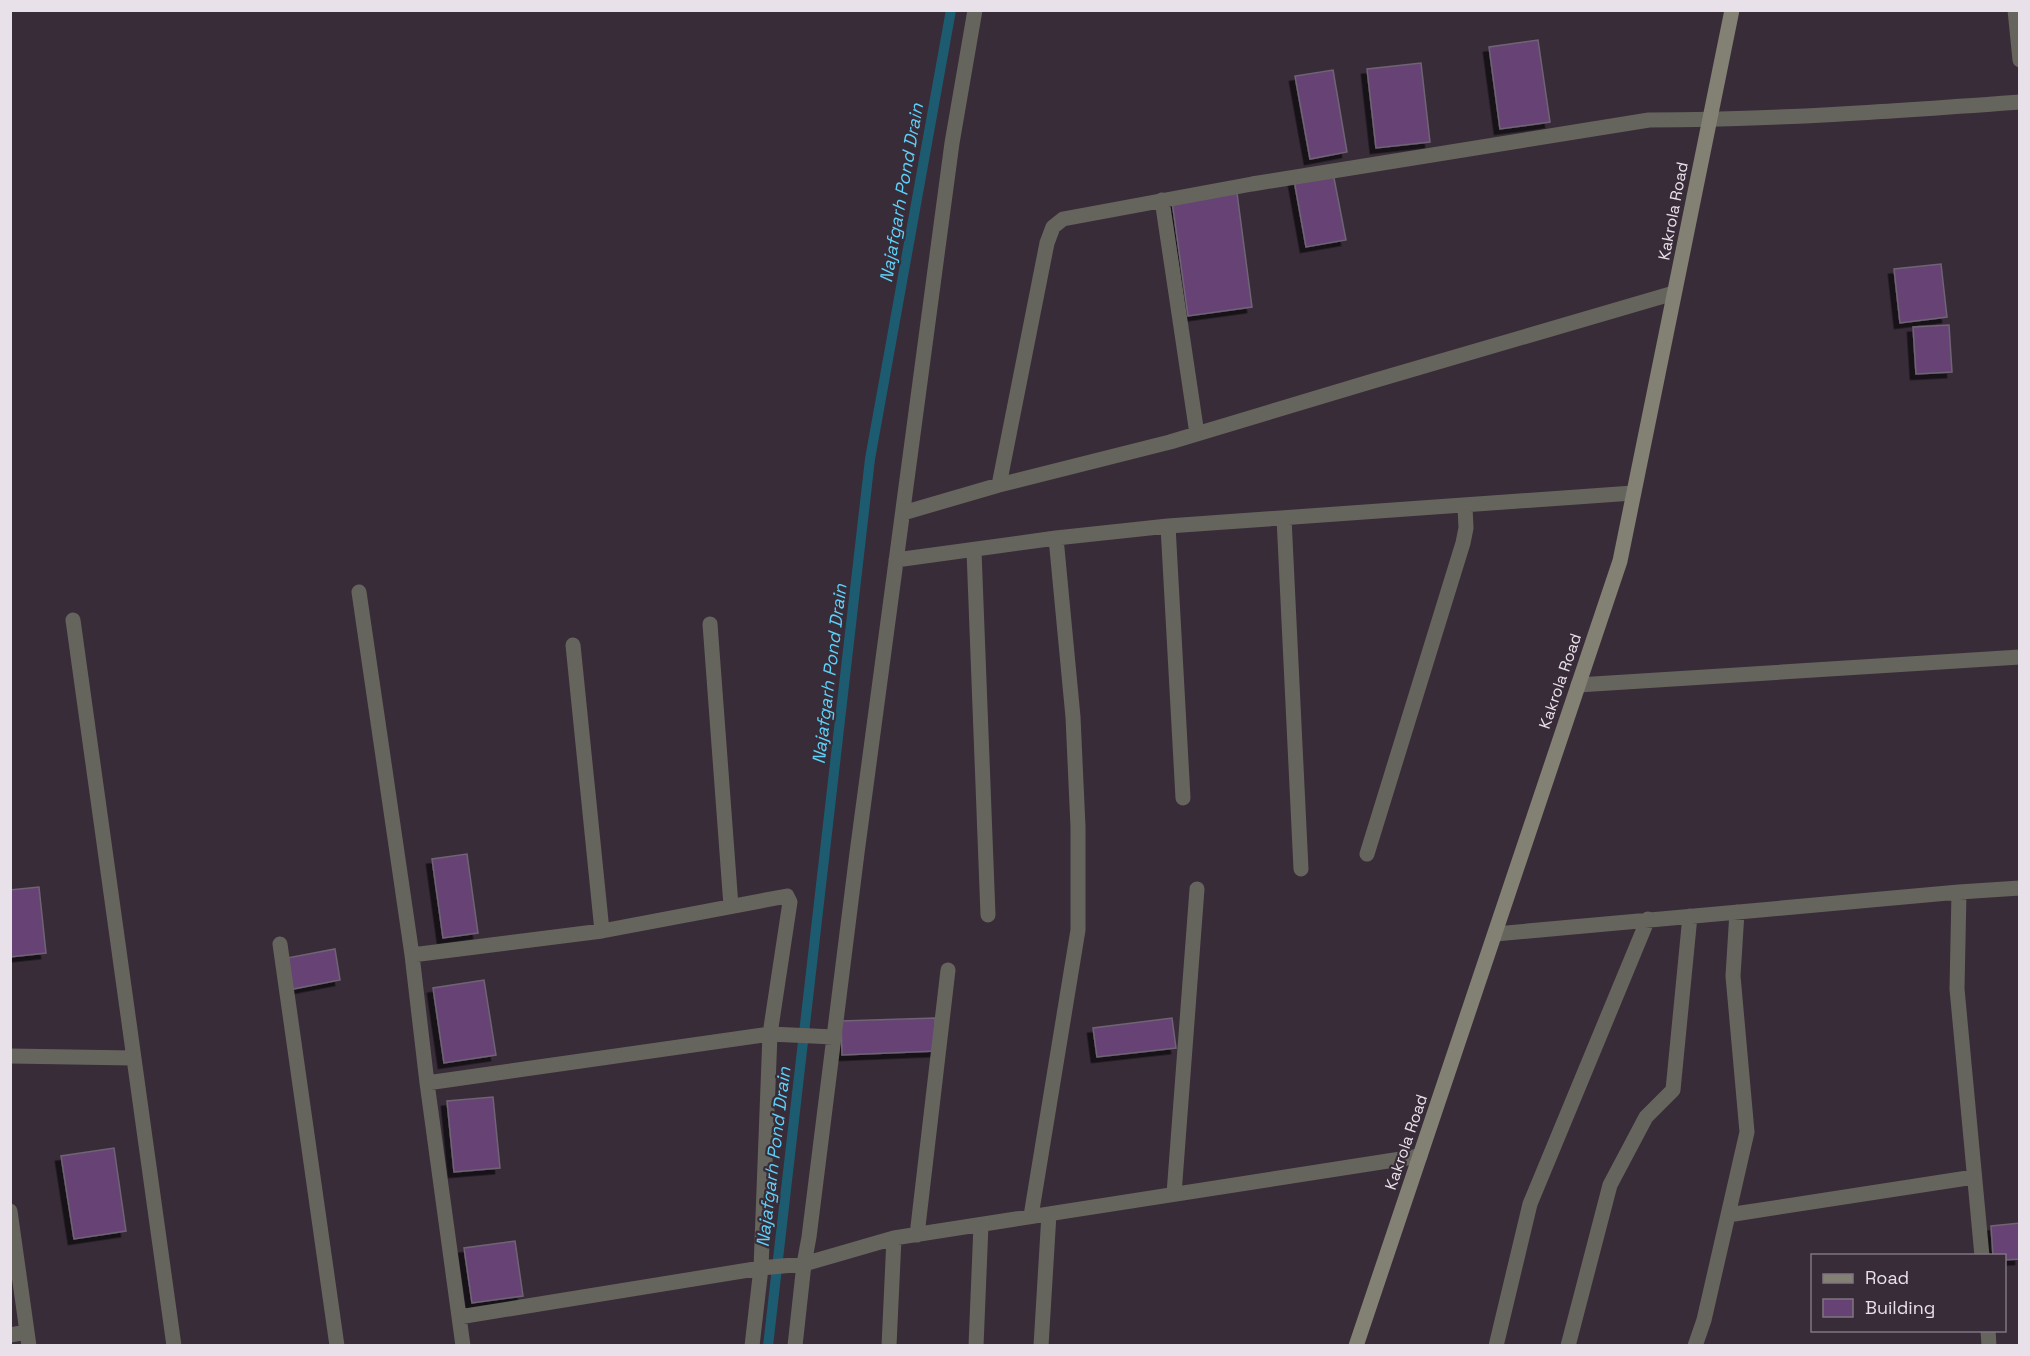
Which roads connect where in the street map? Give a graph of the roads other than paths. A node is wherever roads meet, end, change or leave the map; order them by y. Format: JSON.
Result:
{"nodes":[{"id":1,"x":975,"y":10,"type":"edge"},
{"id":2,"x":1732,"y":10,"type":"edge"},
{"id":3,"x":2015,"y":10,"type":"edge"},
{"id":4,"x":2019,"y":60,"type":"edge"},
{"id":5,"x":2019,"y":102,"type":"edge"},
{"id":6,"x":1710,"y":120,"type":"junction"},
{"id":7,"x":1162,"y":200,"type":"junction"},
{"id":8,"x":1674,"y":293,"type":"junction"},
{"id":9,"x":1197,"y":434,"type":"junction"},
{"id":10,"x":999,"y":485,"type":"junction"},
{"id":11,"x":1633,"y":493,"type":"junction"},
{"id":12,"x":1465,"y":506,"type":"junction"},
{"id":13,"x":903,"y":513,"type":"junction"},
{"id":14,"x":1284,"y":518,"type":"junction"},
{"id":15,"x":1168,"y":526,"type":"junction"},
{"id":16,"x":1056,"y":538,"type":"junction"},
{"id":17,"x":974,"y":551,"type":"junction"},
{"id":18,"x":896,"y":560,"type":"junction"},
{"id":19,"x":359,"y":592,"type":"dead end"},
{"id":20,"x":73,"y":620,"type":"dead end"},
{"id":21,"x":710,"y":624,"type":"dead end"},
{"id":22,"x":573,"y":645,"type":"dead end"},
{"id":23,"x":2019,"y":657,"type":"edge"},
{"id":24,"x":1578,"y":685,"type":"junction"},
{"id":25,"x":1183,"y":798,"type":"dead end"},
{"id":26,"x":1367,"y":854,"type":"dead end"},
{"id":27,"x":1301,"y":869,"type":"dead end"},
{"id":28,"x":2019,"y":888,"type":"edge"},
{"id":29,"x":1197,"y":889,"type":"dead end"},
{"id":30,"x":1959,"y":892,"type":"junction"},
{"id":31,"x":731,"y":906,"type":"junction"},
{"id":32,"x":1737,"y":912,"type":"junction"},
{"id":33,"x":988,"y":915,"type":"dead end"},
{"id":34,"x":1690,"y":916,"type":"junction"},
{"id":35,"x":1648,"y":920,"type":"junction"},
{"id":36,"x":602,"y":931,"type":"junction"},
{"id":37,"x":1495,"y":934,"type":"junction"},
{"id":38,"x":280,"y":944,"type":"dead end"},
{"id":39,"x":412,"y":955,"type":"junction"},
{"id":40,"x":948,"y":970,"type":"dead end"},
{"id":41,"x":770,"y":1034,"type":"junction"},
{"id":42,"x":834,"y":1037,"type":"junction"},
{"id":43,"x":10,"y":1056,"type":"edge"},
{"id":44,"x":134,"y":1058,"type":"junction"},
{"id":45,"x":427,"y":1083,"type":"junction"},
{"id":46,"x":1420,"y":1156,"type":"junction"},
{"id":47,"x":1974,"y":1176,"type":"junction"},
{"id":48,"x":1174,"y":1194,"type":"junction"},
{"id":49,"x":10,"y":1210,"type":"edge"},
{"id":50,"x":1049,"y":1214,"type":"junction"},
{"id":51,"x":1728,"y":1215,"type":"junction"},
{"id":52,"x":1031,"y":1216,"type":"junction"},
{"id":53,"x":981,"y":1225,"type":"junction"},
{"id":54,"x":917,"y":1235,"type":"junction"},
{"id":55,"x":894,"y":1238,"type":"junction"},
{"id":56,"x":1982,"y":1254,"type":"edge"},
{"id":57,"x":797,"y":1265,"type":"junction"},
{"id":58,"x":764,"y":1267,"type":"junction"},
{"id":59,"x":459,"y":1317,"type":"junction"},
{"id":60,"x":10,"y":1335,"type":"edge"},
{"id":61,"x":28,"y":1339,"type":"edge"},
{"id":62,"x":174,"y":1346,"type":"edge"},
{"id":63,"x":337,"y":1346,"type":"edge"},
{"id":64,"x":463,"y":1346,"type":"edge"},
{"id":65,"x":752,"y":1346,"type":"edge"},
{"id":66,"x":795,"y":1346,"type":"edge"},
{"id":67,"x":889,"y":1346,"type":"edge"},
{"id":68,"x":976,"y":1346,"type":"edge"},
{"id":69,"x":1041,"y":1346,"type":"edge"},
{"id":70,"x":1356,"y":1346,"type":"edge"},
{"id":71,"x":1496,"y":1346,"type":"edge"},
{"id":72,"x":1568,"y":1346,"type":"edge"},
{"id":73,"x":1695,"y":1346,"type":"edge"}],
"edges":[{"from":1,"to":13,"type":"street"},
{"from":2,"to":6,"type":"street","name":"Kakrola Road"},
{"from":3,"to":4,"type":"street"},
{"from":5,"to":6,"type":"street"},
{"from":6,"to":7,"type":"street"},
{"from":6,"to":8,"type":"street","name":"Kakrola Road"},
{"from":7,"to":9,"type":"street"},
{"from":7,"to":10,"type":"street"},
{"from":8,"to":9,"type":"street"},
{"from":8,"to":11,"type":"street","name":"Kakrola Road"},
{"from":9,"to":10,"type":"street"},
{"from":10,"to":13,"type":"street"},
{"from":11,"to":12,"type":"street"},
{"from":11,"to":24,"type":"street","name":"Kakrola Road"},
{"from":12,"to":14,"type":"street"},
{"from":12,"to":26,"type":"street"},
{"from":13,"to":18,"type":"street"},
{"from":14,"to":15,"type":"street"},
{"from":14,"to":27,"type":"street"},
{"from":15,"to":16,"type":"street"},
{"from":15,"to":25,"type":"street"},
{"from":16,"to":17,"type":"street"},
{"from":16,"to":52,"type":"street"},
{"from":17,"to":18,"type":"street"},
{"from":17,"to":33,"type":"street"},
{"from":18,"to":42,"type":"street"},
{"from":19,"to":39,"type":"street"},
{"from":20,"to":44,"type":"street"},
{"from":21,"to":31,"type":"street"},
{"from":22,"to":36,"type":"street"},
{"from":23,"to":24,"type":"street"},
{"from":24,"to":37,"type":"street","name":"Kakrola Road"},
{"from":28,"to":30,"type":"street"},
{"from":29,"to":48,"type":"street"},
{"from":30,"to":32,"type":"street"},
{"from":30,"to":47,"type":"street"},
{"from":31,"to":36,"type":"street"},
{"from":31,"to":41,"type":"street"},
{"from":32,"to":34,"type":"street"},
{"from":32,"to":51,"type":"street"},
{"from":34,"to":35,"type":"street"},
{"from":34,"to":72,"type":"street"},
{"from":35,"to":37,"type":"street"},
{"from":35,"to":71,"type":"street"},
{"from":36,"to":39,"type":"street"},
{"from":37,"to":46,"type":"street","name":"Kakrola Road"},
{"from":38,"to":63,"type":"street"},
{"from":39,"to":45,"type":"street"},
{"from":40,"to":54,"type":"street"},
{"from":41,"to":42,"type":"street"},
{"from":41,"to":45,"type":"street"},
{"from":41,"to":58,"type":"street"},
{"from":42,"to":57,"type":"street"},
{"from":43,"to":44,"type":"street"},
{"from":44,"to":62,"type":"street"},
{"from":45,"to":59,"type":"street"},
{"from":46,"to":48,"type":"street"},
{"from":46,"to":70,"type":"street","name":"Kakrola Road"},
{"from":47,"to":51,"type":"street"},
{"from":47,"to":56,"type":"street"},
{"from":48,"to":50,"type":"street"},
{"from":49,"to":61,"type":"street"},
{"from":50,"to":52,"type":"street"},
{"from":50,"to":69,"type":"street"},
{"from":51,"to":73,"type":"street"},
{"from":52,"to":53,"type":"street"},
{"from":53,"to":54,"type":"street"},
{"from":53,"to":68,"type":"street"},
{"from":54,"to":55,"type":"street"},
{"from":55,"to":57,"type":"street"},
{"from":55,"to":67,"type":"street"},
{"from":57,"to":58,"type":"street"},
{"from":57,"to":66,"type":"street"},
{"from":58,"to":59,"type":"street"},
{"from":58,"to":65,"type":"street"},
{"from":59,"to":64,"type":"street"},
{"from":60,"to":61,"type":"street"}]}
